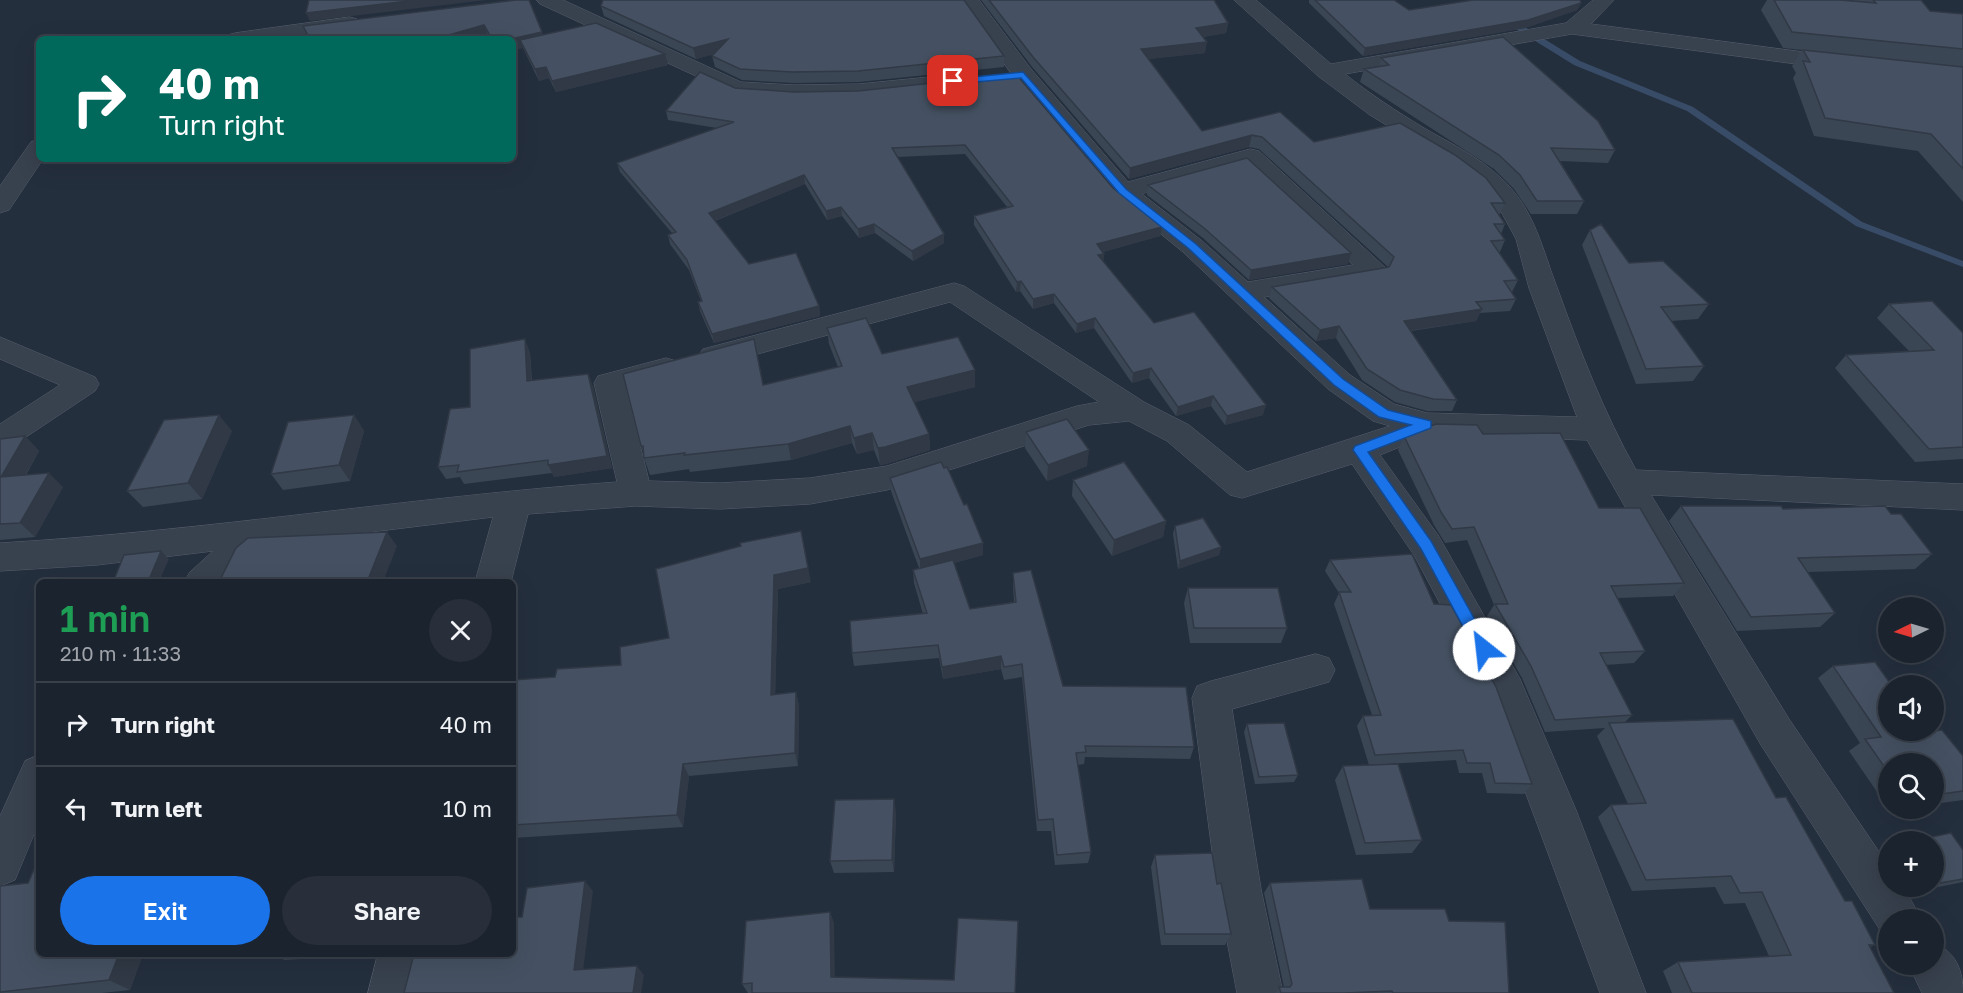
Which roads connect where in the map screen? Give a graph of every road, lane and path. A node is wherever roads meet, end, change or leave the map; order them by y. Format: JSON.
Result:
{"nodes":[{"id":1,"x":547,"y":0,"type":"edge"},
{"id":2,"x":969,"y":0,"type":"edge"},
{"id":3,"x":1244,"y":0,"type":"edge"},
{"id":4,"x":1601,"y":1,"type":"edge"},
{"id":5,"x":524,"y":2,"type":"edge"},
{"id":6,"x":368,"y":21,"type":"edge"},
{"id":7,"x":1572,"y":28,"type":"junction"},
{"id":8,"x":257,"y":36,"type":"edge"},
{"id":9,"x":1858,"y":65,"type":"edge"},
{"id":10,"x":1326,"y":70,"type":"junction"},
{"id":11,"x":964,"y":80,"type":"edge"},
{"id":12,"x":36,"y":154,"type":"edge"},
{"id":13,"x":1122,"y":191,"type":"junction"},
{"id":14,"x":0,"y":205,"type":"edge"},
{"id":15,"x":1242,"y":292,"type":"junction"},
{"id":16,"x":0,"y":347,"type":"edge"},
{"id":17,"x":1133,"y":410,"type":"junction"},
{"id":18,"x":1427,"y":424,"type":"junction"},
{"id":19,"x":1597,"y":429,"type":"junction"},
{"id":20,"x":0,"y":439,"type":"edge"},
{"id":21,"x":1359,"y":450,"type":"junction"},
{"id":22,"x":1626,"y":482,"type":"junction"},
{"id":23,"x":636,"y":494,"type":"junction"},
{"id":24,"x":1963,"y":498,"type":"edge"},
{"id":25,"x":513,"y":502,"type":"junction"},
{"id":26,"x":256,"y":532,"type":"junction"},
{"id":27,"x":0,"y":557,"type":"edge"},
{"id":28,"x":205,"y":579,"type":"edge"},
{"id":29,"x":494,"y":579,"type":"edge"},
{"id":30,"x":1316,"y":670,"type":"dead end"},
{"id":31,"x":36,"y":781,"type":"edge"},
{"id":32,"x":0,"y":865,"type":"edge"},
{"id":33,"x":1893,"y":909,"type":"edge"},
{"id":34,"x":399,"y":957,"type":"edge"},
{"id":35,"x":1938,"y":975,"type":"edge"},
{"id":36,"x":391,"y":993,"type":"edge"},
{"id":37,"x":1260,"y":993,"type":"edge"},
{"id":38,"x":1623,"y":993,"type":"edge"},
{"id":39,"x":1950,"y":993,"type":"edge"}],
"edges":[{"from":1,"to":5,"type":"street"},
{"from":1,"to":11,"type":"street"},
{"from":2,"to":13,"type":"street"},
{"from":3,"to":10,"type":"street"},
{"from":4,"to":7,"type":"street"},
{"from":6,"to":8,"type":"street"},
{"from":7,"to":9,"type":"street"},
{"from":7,"to":10,"type":"street"},
{"from":10,"to":19,"type":"street"},
{"from":12,"to":14,"type":"street"},
{"from":13,"to":15,"type":"street"},
{"from":13,"to":15,"type":"street"},
{"from":15,"to":18,"type":"street"},
{"from":16,"to":20,"type":"street"},
{"from":17,"to":21,"type":"street"},
{"from":17,"to":23,"type":"street"},
{"from":17,"to":23,"type":"street"},
{"from":18,"to":19,"type":"street"},
{"from":18,"to":21,"type":"street"},
{"from":19,"to":22,"type":"street"},
{"from":21,"to":38,"type":"street"},
{"from":22,"to":24,"type":"street"},
{"from":22,"to":33,"type":"street"},
{"from":23,"to":25,"type":"street"},
{"from":25,"to":26,"type":"street"},
{"from":25,"to":29,"type":"street"},
{"from":26,"to":27,"type":"street"},
{"from":26,"to":28,"type":"street"},
{"from":30,"to":37,"type":"street"},
{"from":31,"to":32,"type":"street"},
{"from":34,"to":36,"type":"street"},
{"from":35,"to":39,"type":"street"}]}
